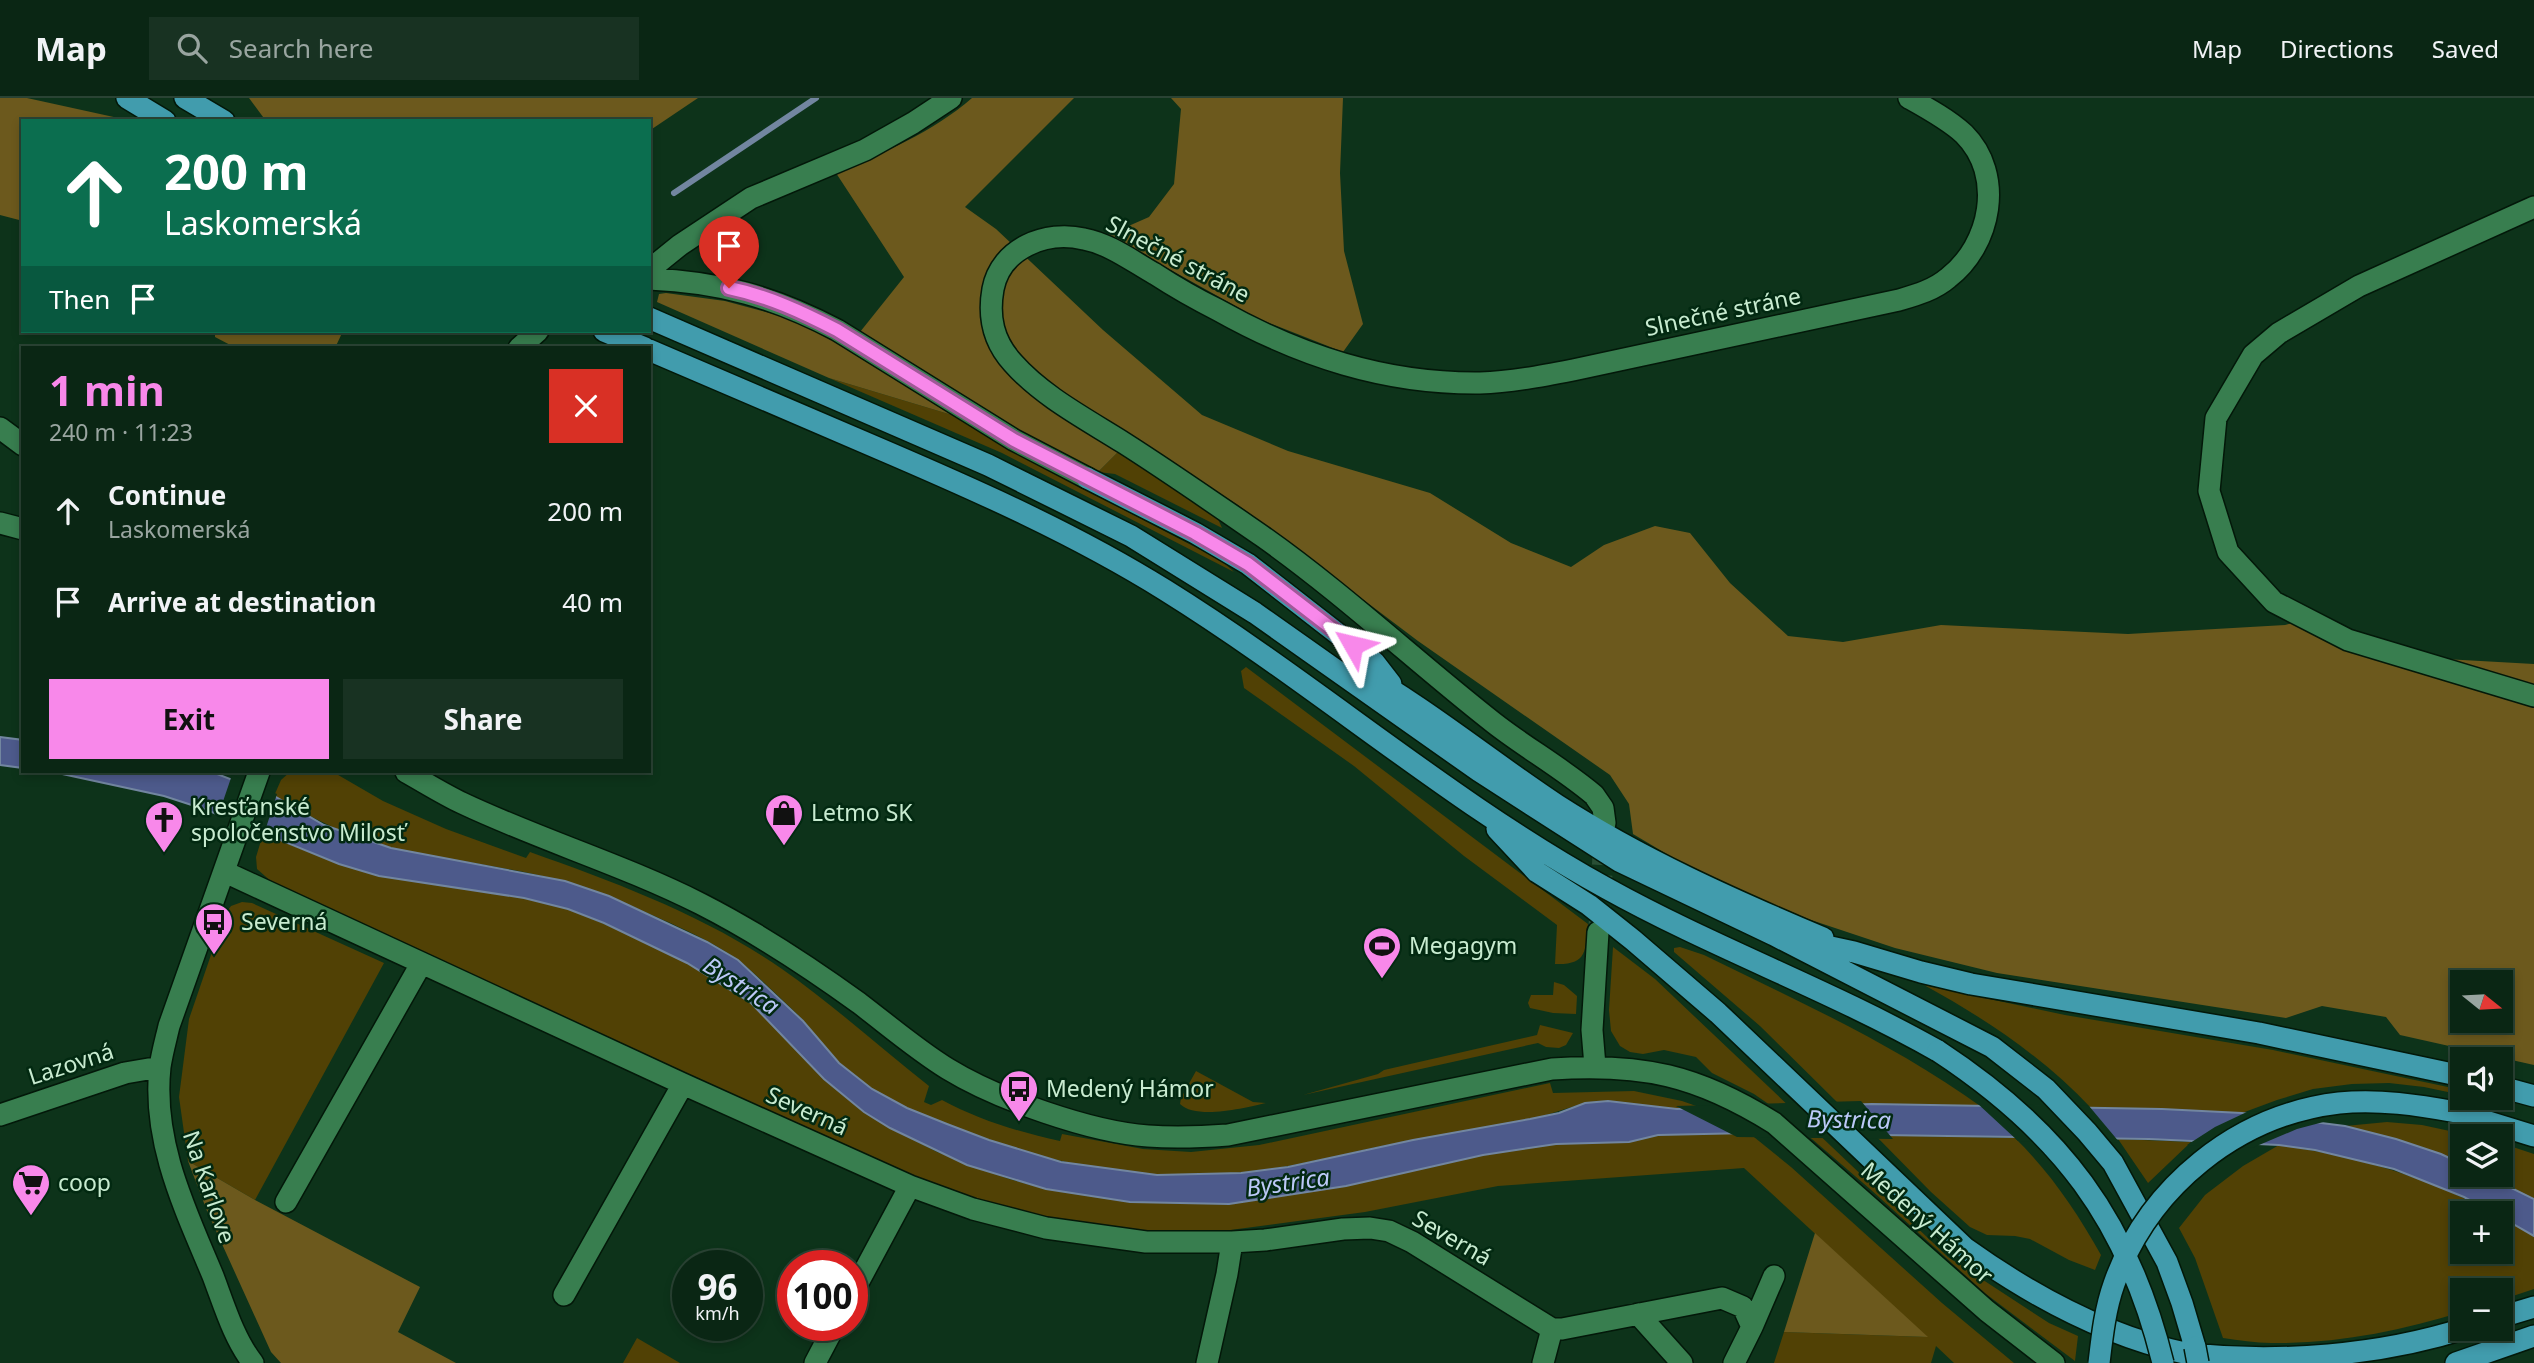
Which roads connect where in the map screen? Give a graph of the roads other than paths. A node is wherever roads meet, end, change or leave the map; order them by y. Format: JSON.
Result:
{"nodes":[{"id":1,"x":127,"y":98,"type":"edge"},
{"id":2,"x":185,"y":98,"type":"edge"},
{"id":3,"x":951,"y":98,"type":"edge"},
{"id":4,"x":1909,"y":98,"type":"edge"},
{"id":5,"x":162,"y":119,"type":"edge"},
{"id":6,"x":221,"y":119,"type":"edge"},
{"id":7,"x":2534,"y":207,"type":"edge"},
{"id":8,"x":651,"y":268,"type":"edge"},
{"id":9,"x":651,"y":278,"type":"edge"},
{"id":10,"x":651,"y":319,"type":"edge"},
{"id":11,"x":536,"y":333,"type":"edge"},
{"id":12,"x":609,"y":333,"type":"edge"},
{"id":13,"x":521,"y":346,"type":"edge"},
{"id":14,"x":640,"y":346,"type":"edge"},
{"id":15,"x":651,"y":351,"type":"edge"},
{"id":16,"x":0,"y":428,"type":"edge"},
{"id":17,"x":21,"y":444,"type":"edge"},
{"id":18,"x":1087,"y":478,"type":"joint"},
{"id":19,"x":0,"y":523,"type":"edge"},
{"id":20,"x":21,"y":528,"type":"edge"},
{"id":21,"x":1255,"y":613,"type":"junction"},
{"id":22,"x":1397,"y":692,"type":"junction"},
{"id":23,"x":2534,"y":696,"type":"edge"},
{"id":24,"x":408,"y":773,"type":"edge"},
{"id":25,"x":262,"y":775,"type":"edge"},
{"id":26,"x":1479,"y":810,"type":"junction"},
{"id":27,"x":1605,"y":823,"type":"tunnel mouth"},
{"id":28,"x":225,"y":872,"type":"junction"},
{"id":29,"x":1598,"y":932,"type":"tunnel mouth"},
{"id":30,"x":1774,"y":935,"type":"junction"},
{"id":31,"x":1854,"y":952,"type":"junction"},
{"id":32,"x":421,"y":964,"type":"junction"},
{"id":33,"x":1595,"y":1066,"type":"junction"},
{"id":34,"x":160,"y":1067,"type":"junction"},
{"id":35,"x":2450,"y":1073,"type":"edge"},
{"id":36,"x":683,"y":1084,"type":"junction"},
{"id":37,"x":2513,"y":1090,"type":"edge"},
{"id":38,"x":2534,"y":1096,"type":"edge"},
{"id":39,"x":0,"y":1115,"type":"edge"},
{"id":40,"x":2534,"y":1136,"type":"edge"},
{"id":41,"x":909,"y":1186,"type":"junction"},
{"id":42,"x":286,"y":1202,"type":"dead end"},
{"id":43,"x":1232,"y":1242,"type":"junction"},
{"id":44,"x":868,"y":1264,"type":"edge"},
{"id":45,"x":1774,"y":1276,"type":"dead end"},
{"id":46,"x":564,"y":1295,"type":"dead end"},
{"id":47,"x":2534,"y":1307,"type":"edge"},
{"id":48,"x":2513,"y":1313,"type":"edge"},
{"id":49,"x":1638,"y":1314,"type":"junction"},
{"id":50,"x":1752,"y":1327,"type":"junction"},
{"id":51,"x":1552,"y":1329,"type":"junction"},
{"id":52,"x":2450,"y":1333,"type":"edge"},
{"id":53,"x":2534,"y":1336,"type":"edge"},
{"id":54,"x":827,"y":1341,"type":"edge"},
{"id":55,"x":253,"y":1363,"type":"edge"},
{"id":56,"x":815,"y":1363,"type":"edge"},
{"id":57,"x":1207,"y":1363,"type":"edge"},
{"id":58,"x":1543,"y":1363,"type":"edge"},
{"id":59,"x":1682,"y":1363,"type":"edge"},
{"id":60,"x":1734,"y":1363,"type":"edge"},
{"id":61,"x":2053,"y":1363,"type":"edge"},
{"id":62,"x":2099,"y":1363,"type":"edge"},
{"id":63,"x":2163,"y":1363,"type":"edge"},
{"id":64,"x":2198,"y":1363,"type":"edge"},
{"id":65,"x":2456,"y":1363,"type":"edge"}],
"edges":[{"from":1,"to":5,"type":"highway"},
{"from":2,"to":6,"type":"highway"},
{"from":3,"to":8,"type":"street"},
{"from":4,"to":27,"type":"street","name":"Slnečné stráne"},
{"from":7,"to":23,"type":"street"},
{"from":9,"to":18,"type":"street"},
{"from":10,"to":21,"type":"highway"},
{"from":11,"to":13,"type":"street"},
{"from":12,"to":14,"type":"highway"},
{"from":15,"to":26,"type":"highway"},
{"from":16,"to":17,"type":"street"},
{"from":18,"to":22,"type":"highway"},
{"from":19,"to":20,"type":"street"},
{"from":21,"to":22,"type":"highway"},
{"from":21,"to":30,"type":"highway"},
{"from":22,"to":31,"type":"highway"},
{"from":24,"to":33,"type":"street","name":"Medený Hámor"},
{"from":25,"to":28,"type":"street","name":"Na Karlove"},
{"from":26,"to":52,"type":"highway"},
{"from":26,"to":63,"type":"highway","bridge":true},
{"from":28,"to":32,"type":"street","name":"Severná"},
{"from":28,"to":34,"type":"street","name":"Na Karlove"},
{"from":29,"to":33,"type":"street"},
{"from":30,"to":31,"type":"highway"},
{"from":30,"to":64,"type":"highway","bridge":true},
{"from":31,"to":35,"type":"highway"},
{"from":32,"to":36,"type":"street","name":"Severná"},
{"from":32,"to":42,"type":"street"},
{"from":33,"to":61,"type":"street","name":"Medený Hámor"},
{"from":34,"to":39,"type":"street","name":"Lazovná"},
{"from":34,"to":55,"type":"street","name":"Na Karlove"},
{"from":36,"to":41,"type":"street","name":"Severná"},
{"from":36,"to":46,"type":"street"},
{"from":37,"to":38,"type":"highway"},
{"from":40,"to":62,"type":"highway","bridge":true},
{"from":41,"to":43,"type":"street","name":"Severná"},
{"from":41,"to":44,"type":"street"},
{"from":43,"to":51,"type":"street","name":"Severná"},
{"from":43,"to":57,"type":"street"},
{"from":45,"to":50,"type":"street"},
{"from":47,"to":48,"type":"highway"},
{"from":49,"to":50,"type":"street"},
{"from":49,"to":51,"type":"street"},
{"from":49,"to":59,"type":"street"},
{"from":50,"to":60,"type":"street"},
{"from":51,"to":58,"type":"street"},
{"from":53,"to":65,"type":"highway"},
{"from":54,"to":56,"type":"street"}]}
